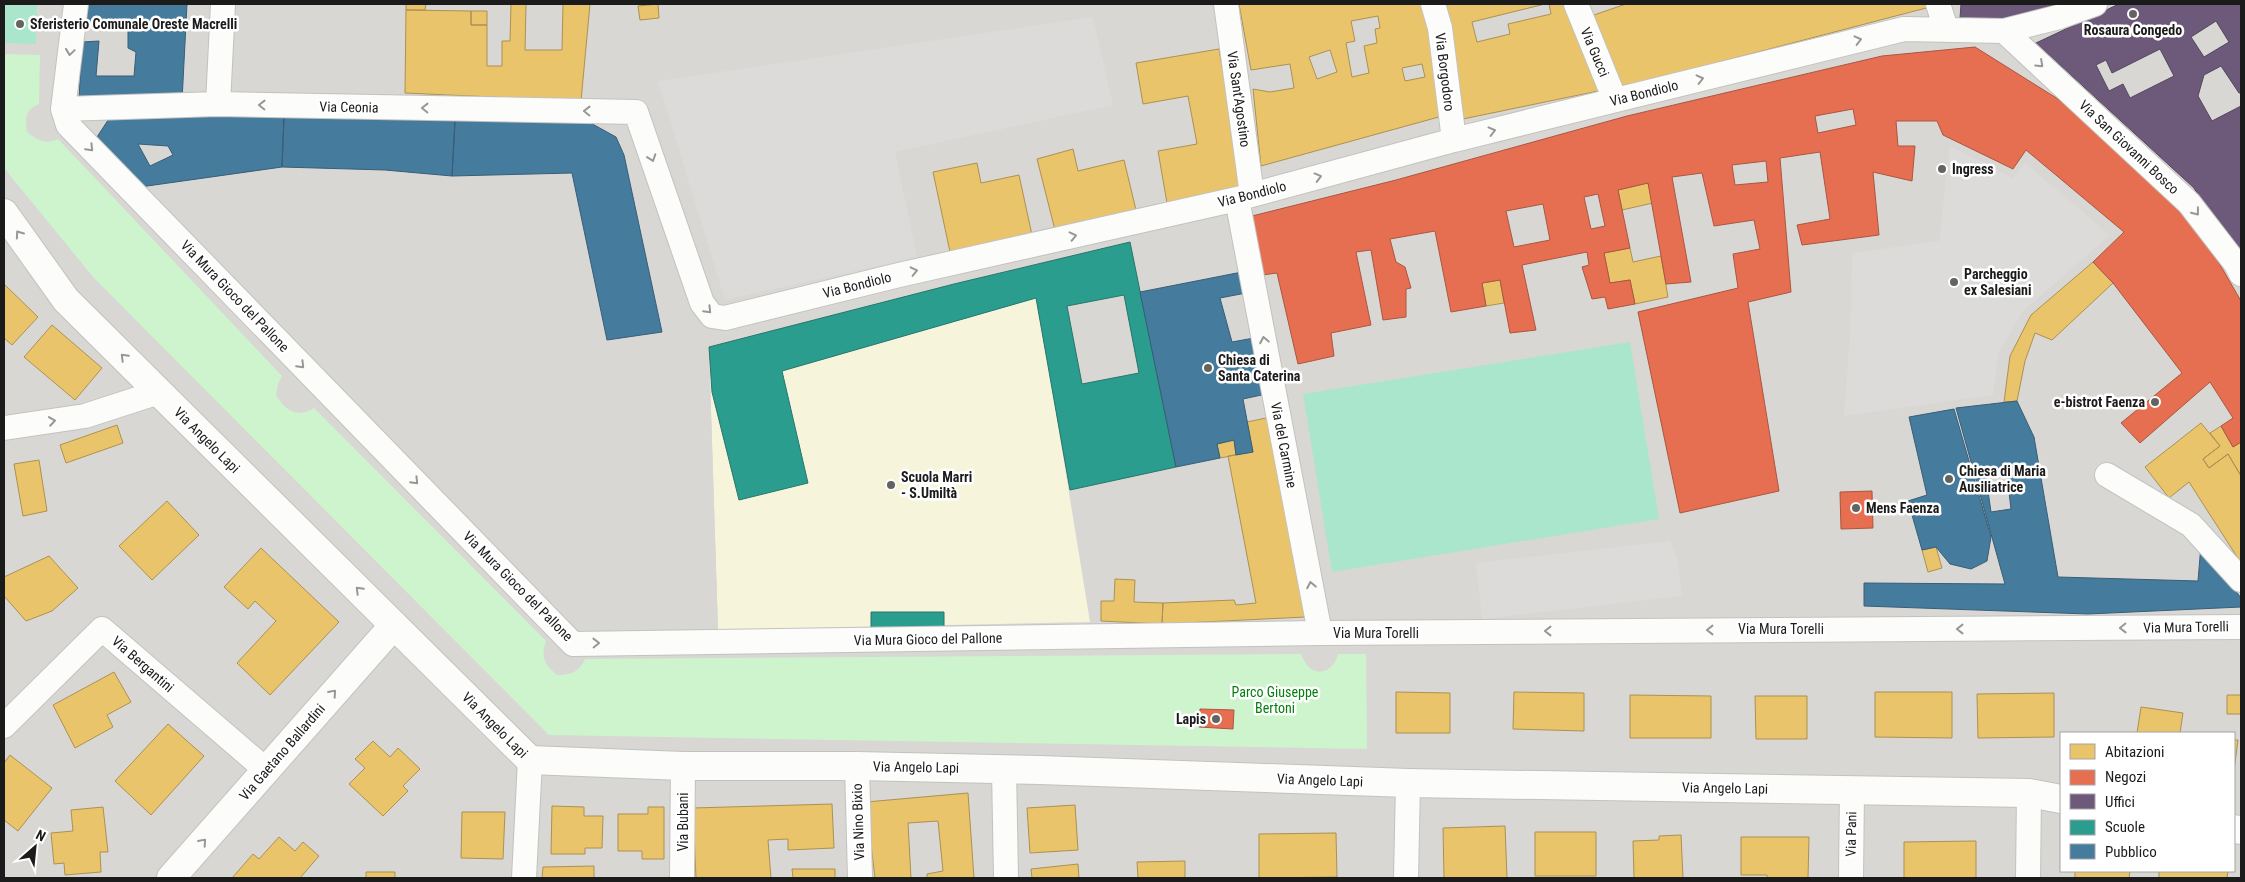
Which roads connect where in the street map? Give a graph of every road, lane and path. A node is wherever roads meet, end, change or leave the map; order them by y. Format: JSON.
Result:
{"nodes":[{"id":1,"x":76,"y":4,"type":"edge"},
{"id":2,"x":223,"y":4,"type":"edge"},
{"id":3,"x":1433,"y":4,"type":"edge"},
{"id":4,"x":1576,"y":4,"type":"edge"},
{"id":5,"x":1938,"y":4,"type":"edge"},
{"id":6,"x":2095,"y":4,"type":"edge"},
{"id":7,"x":1226,"y":9,"type":"edge"},
{"id":8,"x":1946,"y":29,"type":"junction"},
{"id":9,"x":2004,"y":31,"type":"junction"},
{"id":10,"x":1616,"y":100,"type":"junction"},
{"id":11,"x":218,"y":104,"type":"junction"},
{"id":12,"x":63,"y":109,"type":"junction"},
{"id":13,"x":636,"y":112,"type":"joint"},
{"id":14,"x":1454,"y":140,"type":"junction"},
{"id":15,"x":1245,"y":197,"type":"junction"},
{"id":16,"x":4,"y":213,"type":"edge"},
{"id":17,"x":2241,"y":274,"type":"edge"},
{"id":18,"x":159,"y":392,"type":"junction"},
{"id":19,"x":4,"y":428,"type":"edge"},
{"id":20,"x":2107,"y":475,"type":"dead end"},
{"id":21,"x":2241,"y":580,"type":"edge"},
{"id":22,"x":394,"y":625,"type":"junction"},
{"id":23,"x":2241,"y":626,"type":"edge"},
{"id":24,"x":1320,"y":633,"type":"junction"},
{"id":25,"x":4,"y":726,"type":"edge"},
{"id":26,"x":530,"y":760,"type":"junction"},
{"id":27,"x":683,"y":766,"type":"junction"},
{"id":28,"x":857,"y":766,"type":"junction"},
{"id":29,"x":1004,"y":769,"type":"junction"},
{"id":30,"x":266,"y":770,"type":"junction"},
{"id":31,"x":1408,"y":783,"type":"junction"},
{"id":32,"x":1852,"y":790,"type":"junction"},
{"id":33,"x":2029,"y":793,"type":"junction"},
{"id":34,"x":2060,"y":799,"type":"edge"},
{"id":35,"x":171,"y":878,"type":"edge"},
{"id":36,"x":524,"y":878,"type":"edge"},
{"id":37,"x":682,"y":878,"type":"edge"},
{"id":38,"x":860,"y":878,"type":"edge"},
{"id":39,"x":1006,"y":878,"type":"edge"},
{"id":40,"x":1406,"y":878,"type":"edge"},
{"id":41,"x":1851,"y":878,"type":"edge"},
{"id":42,"x":2028,"y":878,"type":"edge"}],
"edges":[{"from":1,"to":12,"type":"street","one_way":true},
{"from":2,"to":11,"type":"street"},
{"from":3,"to":14,"type":"street","name":"Via Borgodoro"},
{"from":4,"to":10,"type":"street","name":"Via Gucci"},
{"from":5,"to":8,"type":"street"},
{"from":6,"to":9,"type":"street","name":"Via Bondiolo"},
{"from":7,"to":15,"type":"street","name":"Via Sant'Agostino"},
{"from":8,"to":9,"type":"street","name":"Via Bondiolo"},
{"from":10,"to":8,"type":"street","name":"Via Bondiolo","one_way":true},
{"from":9,"to":17,"type":"street","name":"Via San Giovanni Bosco","one_way":true},
{"from":14,"to":10,"type":"street","name":"Via Bondiolo","one_way":true},
{"from":11,"to":12,"type":"street","name":"Via Ceonia"},
{"from":13,"to":11,"type":"street","name":"Via Ceonia","one_way":true},
{"from":12,"to":24,"type":"street","name":"Via Mura Gioco del Pallone","one_way":true},
{"from":13,"to":15,"type":"street","name":"Via Bondiolo","one_way":true},
{"from":15,"to":14,"type":"street","name":"Via Bondiolo","one_way":true},
{"from":24,"to":15,"type":"street","name":"Via del Carmine","one_way":true},
{"from":18,"to":16,"type":"street","name":"Via Angelo Lapi","one_way":true},
{"from":19,"to":18,"type":"street","one_way":true},
{"from":22,"to":18,"type":"street","name":"Via Angelo Lapi","one_way":true},
{"from":20,"to":21,"type":"street"},
{"from":22,"to":26,"type":"street","name":"Via Angelo Lapi"},
{"from":30,"to":22,"type":"street","name":"Via Gaetano Ballardini","one_way":true},
{"from":23,"to":24,"type":"street","name":"Via Mura Torelli","one_way":true},
{"from":25,"to":30,"type":"street","name":"Via Bergantini"},
{"from":26,"to":27,"type":"street","name":"Via Angelo Lapi"},
{"from":26,"to":36,"type":"street"},
{"from":27,"to":28,"type":"street","name":"Via Angelo Lapi"},
{"from":27,"to":37,"type":"street","name":"Via Bubani"},
{"from":28,"to":29,"type":"street","name":"Via Angelo Lapi"},
{"from":28,"to":38,"type":"street","name":"Via Nino Bixio"},
{"from":29,"to":31,"type":"street","name":"Via Angelo Lapi"},
{"from":29,"to":39,"type":"street"},
{"from":35,"to":30,"type":"street","name":"Via Gaetano Ballardini","one_way":true},
{"from":31,"to":32,"type":"street","name":"Via Angelo Lapi"},
{"from":31,"to":40,"type":"street"},
{"from":32,"to":33,"type":"street","name":"Via Angelo Lapi"},
{"from":32,"to":41,"type":"street","name":"Via Pani"},
{"from":33,"to":34,"type":"street","name":"Via Angelo Lapi"},
{"from":33,"to":42,"type":"street"}]}
